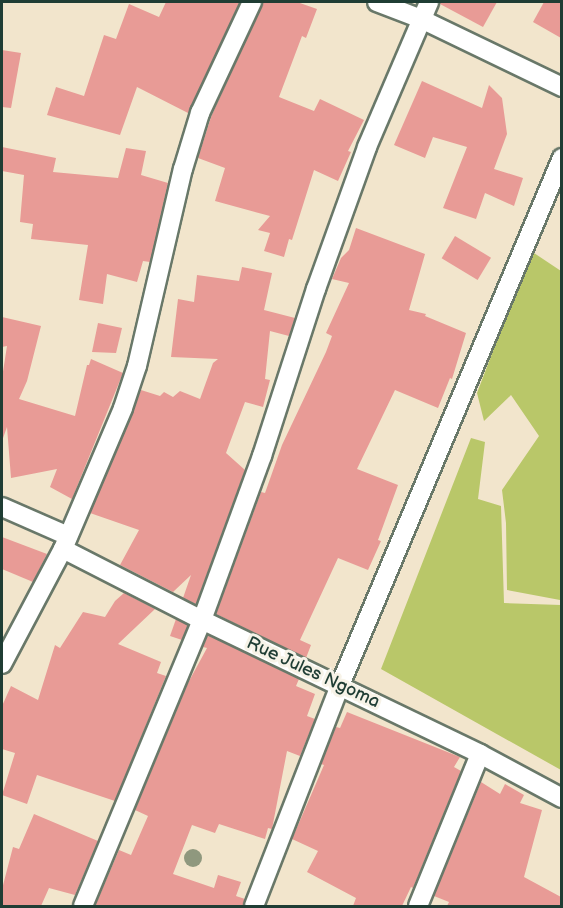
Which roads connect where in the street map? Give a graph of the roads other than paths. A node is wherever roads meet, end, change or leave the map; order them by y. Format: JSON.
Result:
{"nodes":[{"id":1,"x":252,"y":2,"type":"edge"},
{"id":2,"x":377,"y":2,"type":"edge"},
{"id":3,"x":429,"y":2,"type":"edge"},
{"id":4,"x":421,"y":19,"type":"junction"},
{"id":5,"x":561,"y":87,"type":"edge"},
{"id":6,"x":561,"y":158,"type":"edge"},
{"id":7,"x":2,"y":507,"type":"edge"},
{"id":8,"x":65,"y":543,"type":"junction"},
{"id":9,"x":202,"y":620,"type":"junction"},
{"id":10,"x":2,"y":664,"type":"edge"},
{"id":11,"x":340,"y":685,"type":"junction"},
{"id":12,"x":480,"y":754,"type":"junction"},
{"id":13,"x":561,"y":798,"type":"edge"},
{"id":14,"x":83,"y":906,"type":"edge"},
{"id":15,"x":254,"y":906,"type":"edge"},
{"id":16,"x":418,"y":906,"type":"edge"}],
"edges":[{"from":1,"to":8,"type":"street"},
{"from":2,"to":4,"type":"street"},
{"from":3,"to":4,"type":"street"},
{"from":4,"to":5,"type":"street"},
{"from":4,"to":9,"type":"street"},
{"from":6,"to":11,"type":"street"},
{"from":7,"to":8,"type":"street","name":"Rue Jules Ngoma"},
{"from":8,"to":9,"type":"street","name":"Rue Jules Ngoma"},
{"from":8,"to":10,"type":"street"},
{"from":9,"to":11,"type":"street","name":"Rue Jules Ngoma"},
{"from":9,"to":14,"type":"street"},
{"from":11,"to":12,"type":"street","name":"Rue Jules Ngoma"},
{"from":11,"to":15,"type":"street"},
{"from":12,"to":13,"type":"street","name":"Rue Jules Ngoma"},
{"from":12,"to":16,"type":"street"}]}
